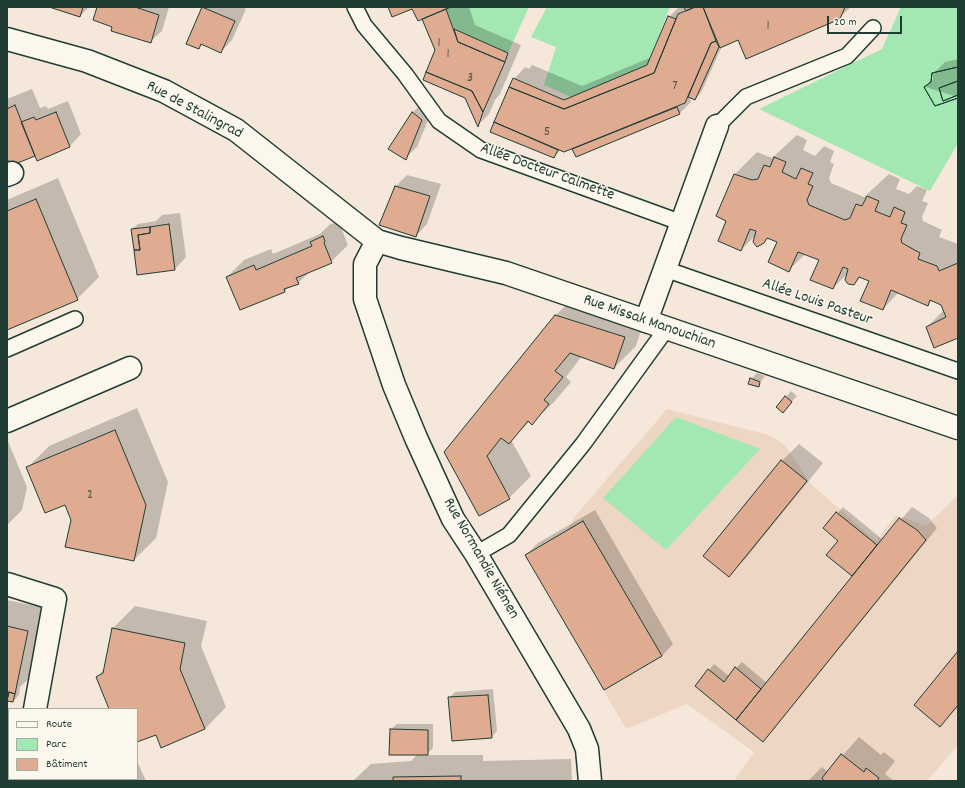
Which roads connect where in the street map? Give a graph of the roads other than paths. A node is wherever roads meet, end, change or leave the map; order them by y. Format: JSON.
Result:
{"nodes":[{"id":1,"x":355,"y":7,"type":"edge"},
{"id":2,"x":873,"y":28,"type":"dead end"},
{"id":3,"x":7,"y":39,"type":"edge"},
{"id":4,"x":717,"y":126,"type":"joint"},
{"id":5,"x":682,"y":223,"type":"junction"},
{"id":6,"x":377,"y":241,"type":"junction"},
{"id":7,"x":665,"y":269,"type":"junction"},
{"id":8,"x":75,"y":319,"type":"dead end"},
{"id":9,"x":646,"y":321,"type":"junction"},
{"id":10,"x":667,"y":328,"type":"junction"},
{"id":11,"x":7,"y":349,"type":"edge"},
{"id":12,"x":130,"y":368,"type":"dead end"},
{"id":13,"x":958,"y":371,"type":"edge"},
{"id":14,"x":918,"y":414,"type":"junction"},
{"id":15,"x":958,"y":415,"type":"edge"},
{"id":16,"x":7,"y":420,"type":"edge"},
{"id":17,"x":958,"y":428,"type":"edge"},
{"id":18,"x":476,"y":554,"type":"junction"},
{"id":19,"x":7,"y":584,"type":"edge"},
{"id":20,"x":35,"y":708,"type":"edge"},
{"id":21,"x":590,"y":781,"type":"edge"}],
"edges":[{"from":1,"to":5,"type":"lane","name":"Allée Docteur Calmette"},
{"from":2,"to":4,"type":"lane"},
{"from":3,"to":6,"type":"street","name":"Rue de Stalingrad"},
{"from":4,"to":5,"type":"street"},
{"from":5,"to":7,"type":"street"},
{"from":6,"to":9,"type":"street","name":"Rue Missak Manouchian"},
{"from":6,"to":18,"type":"street","name":"Rue Normandie Niémen"},
{"from":7,"to":9,"type":"street"},
{"from":7,"to":13,"type":"lane","name":"Allée Louis Pasteur"},
{"from":8,"to":11,"type":"lane"},
{"from":9,"to":10,"type":"street","name":"Rue Missak Manouchian"},
{"from":10,"to":14,"type":"street","name":"Rue Missak Manouchian"},
{"from":10,"to":18,"type":"lane"},
{"from":12,"to":16,"type":"street"},
{"from":14,"to":15,"type":"street","name":"Rue Missak Manouchian"},
{"from":14,"to":17,"type":"street","name":"Rue Missak Manouchian"},
{"from":18,"to":21,"type":"street","name":"Rue Normandie Niémen"},
{"from":19,"to":20,"type":"street"}]}
